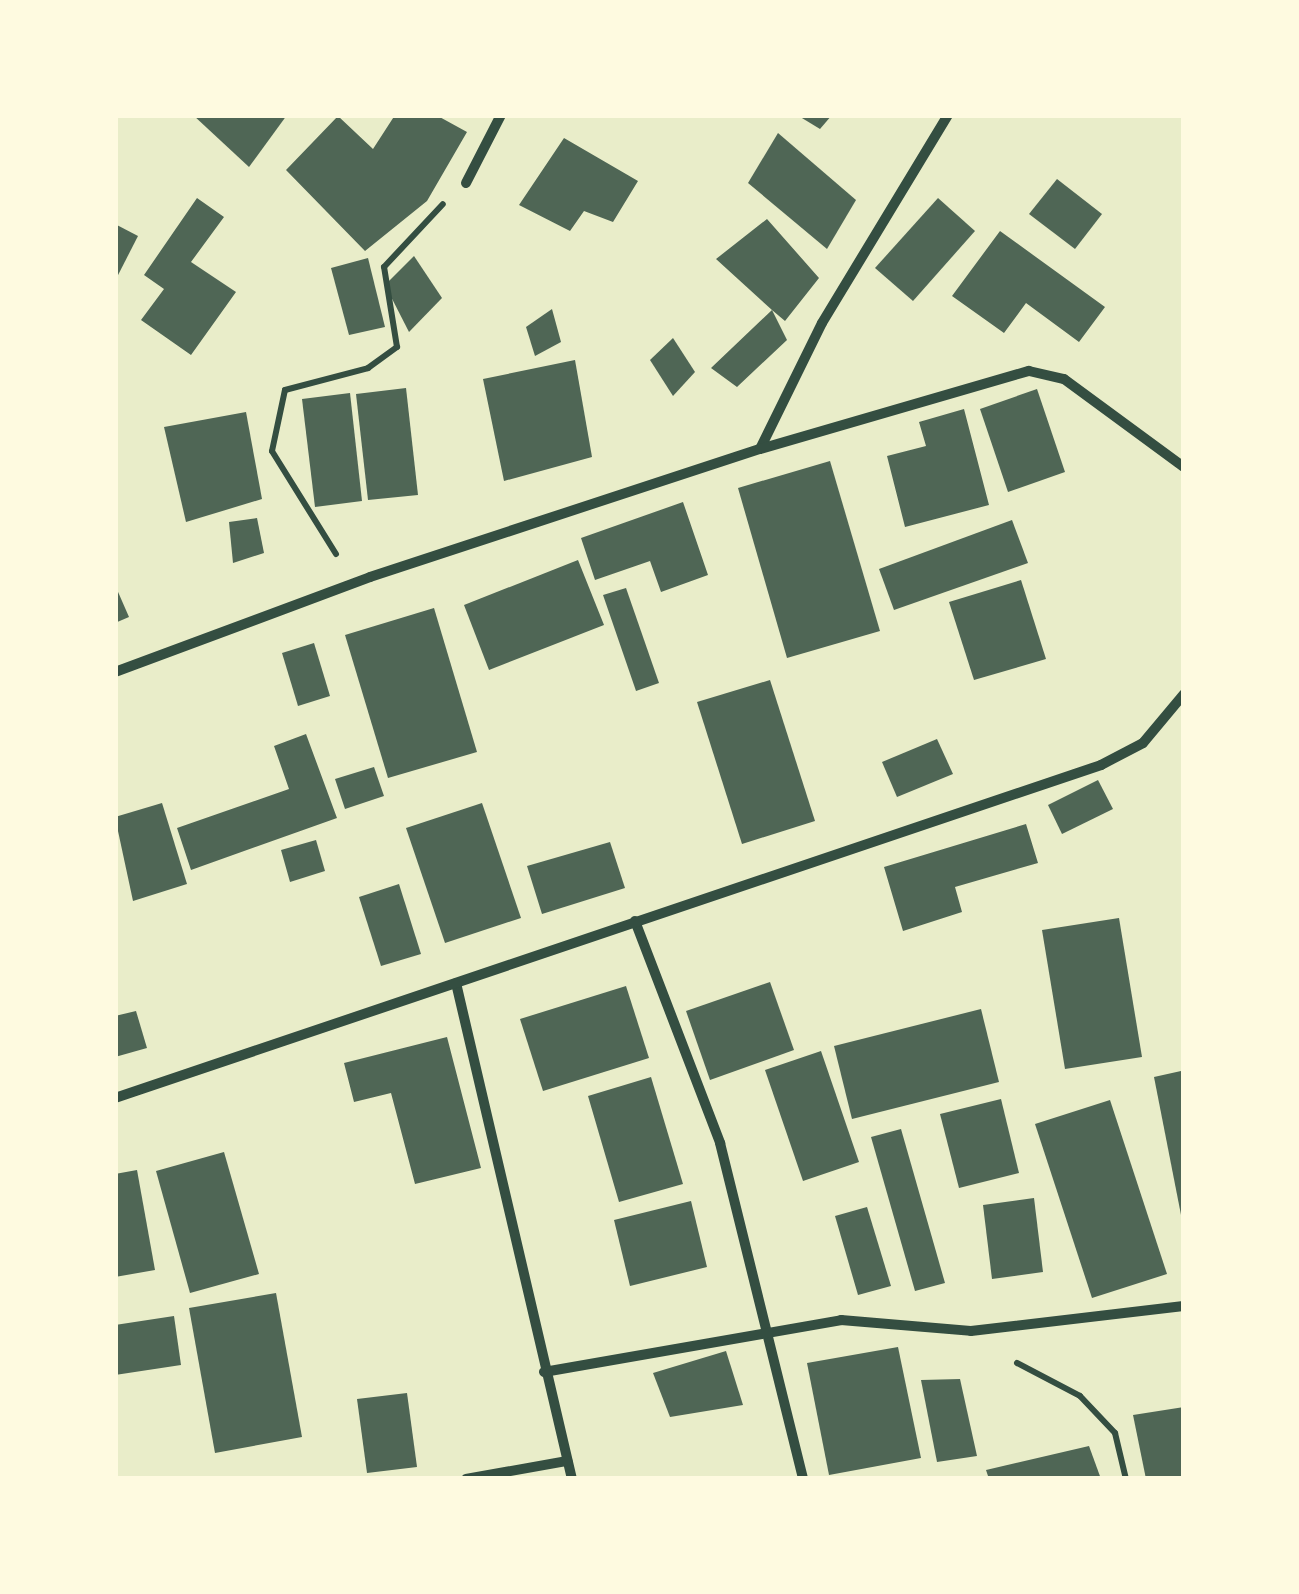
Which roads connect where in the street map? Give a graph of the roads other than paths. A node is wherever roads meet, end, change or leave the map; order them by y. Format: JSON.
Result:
{"nodes":[{"id":1,"x":501,"y":115,"type":"edge"},
{"id":2,"x":948,"y":115,"type":"edge"},
{"id":3,"x":466,"y":182,"type":"road end"},
{"id":4,"x":760,"y":449,"type":"junction"},
{"id":5,"x":1184,"y":467,"type":"edge"},
{"id":6,"x":115,"y":672,"type":"edge"},
{"id":7,"x":1184,"y":694,"type":"edge"},
{"id":8,"x":635,"y":922,"type":"junction"},
{"id":9,"x":456,"y":983,"type":"junction"},
{"id":10,"x":115,"y":1098,"type":"edge"},
{"id":11,"x":1184,"y":1306,"type":"edge"},
{"id":12,"x":766,"y":1329,"type":"junction"},
{"id":13,"x":544,"y":1372,"type":"junction"},
{"id":14,"x":567,"y":1461,"type":"junction"},
{"id":15,"x":466,"y":1479,"type":"edge"},
{"id":16,"x":572,"y":1479,"type":"edge"},
{"id":17,"x":803,"y":1479,"type":"edge"}],
"edges":[{"from":1,"to":3,"type":"street"},
{"from":2,"to":4,"type":"street"},
{"from":4,"to":5,"type":"street"},
{"from":4,"to":6,"type":"street"},
{"from":7,"to":8,"type":"street"},
{"from":8,"to":9,"type":"street"},
{"from":8,"to":12,"type":"street"},
{"from":9,"to":10,"type":"street"},
{"from":9,"to":13,"type":"street"},
{"from":11,"to":12,"type":"street"},
{"from":12,"to":13,"type":"street"},
{"from":12,"to":17,"type":"street"},
{"from":13,"to":14,"type":"street"},
{"from":14,"to":15,"type":"street"},
{"from":14,"to":16,"type":"street"}]}
